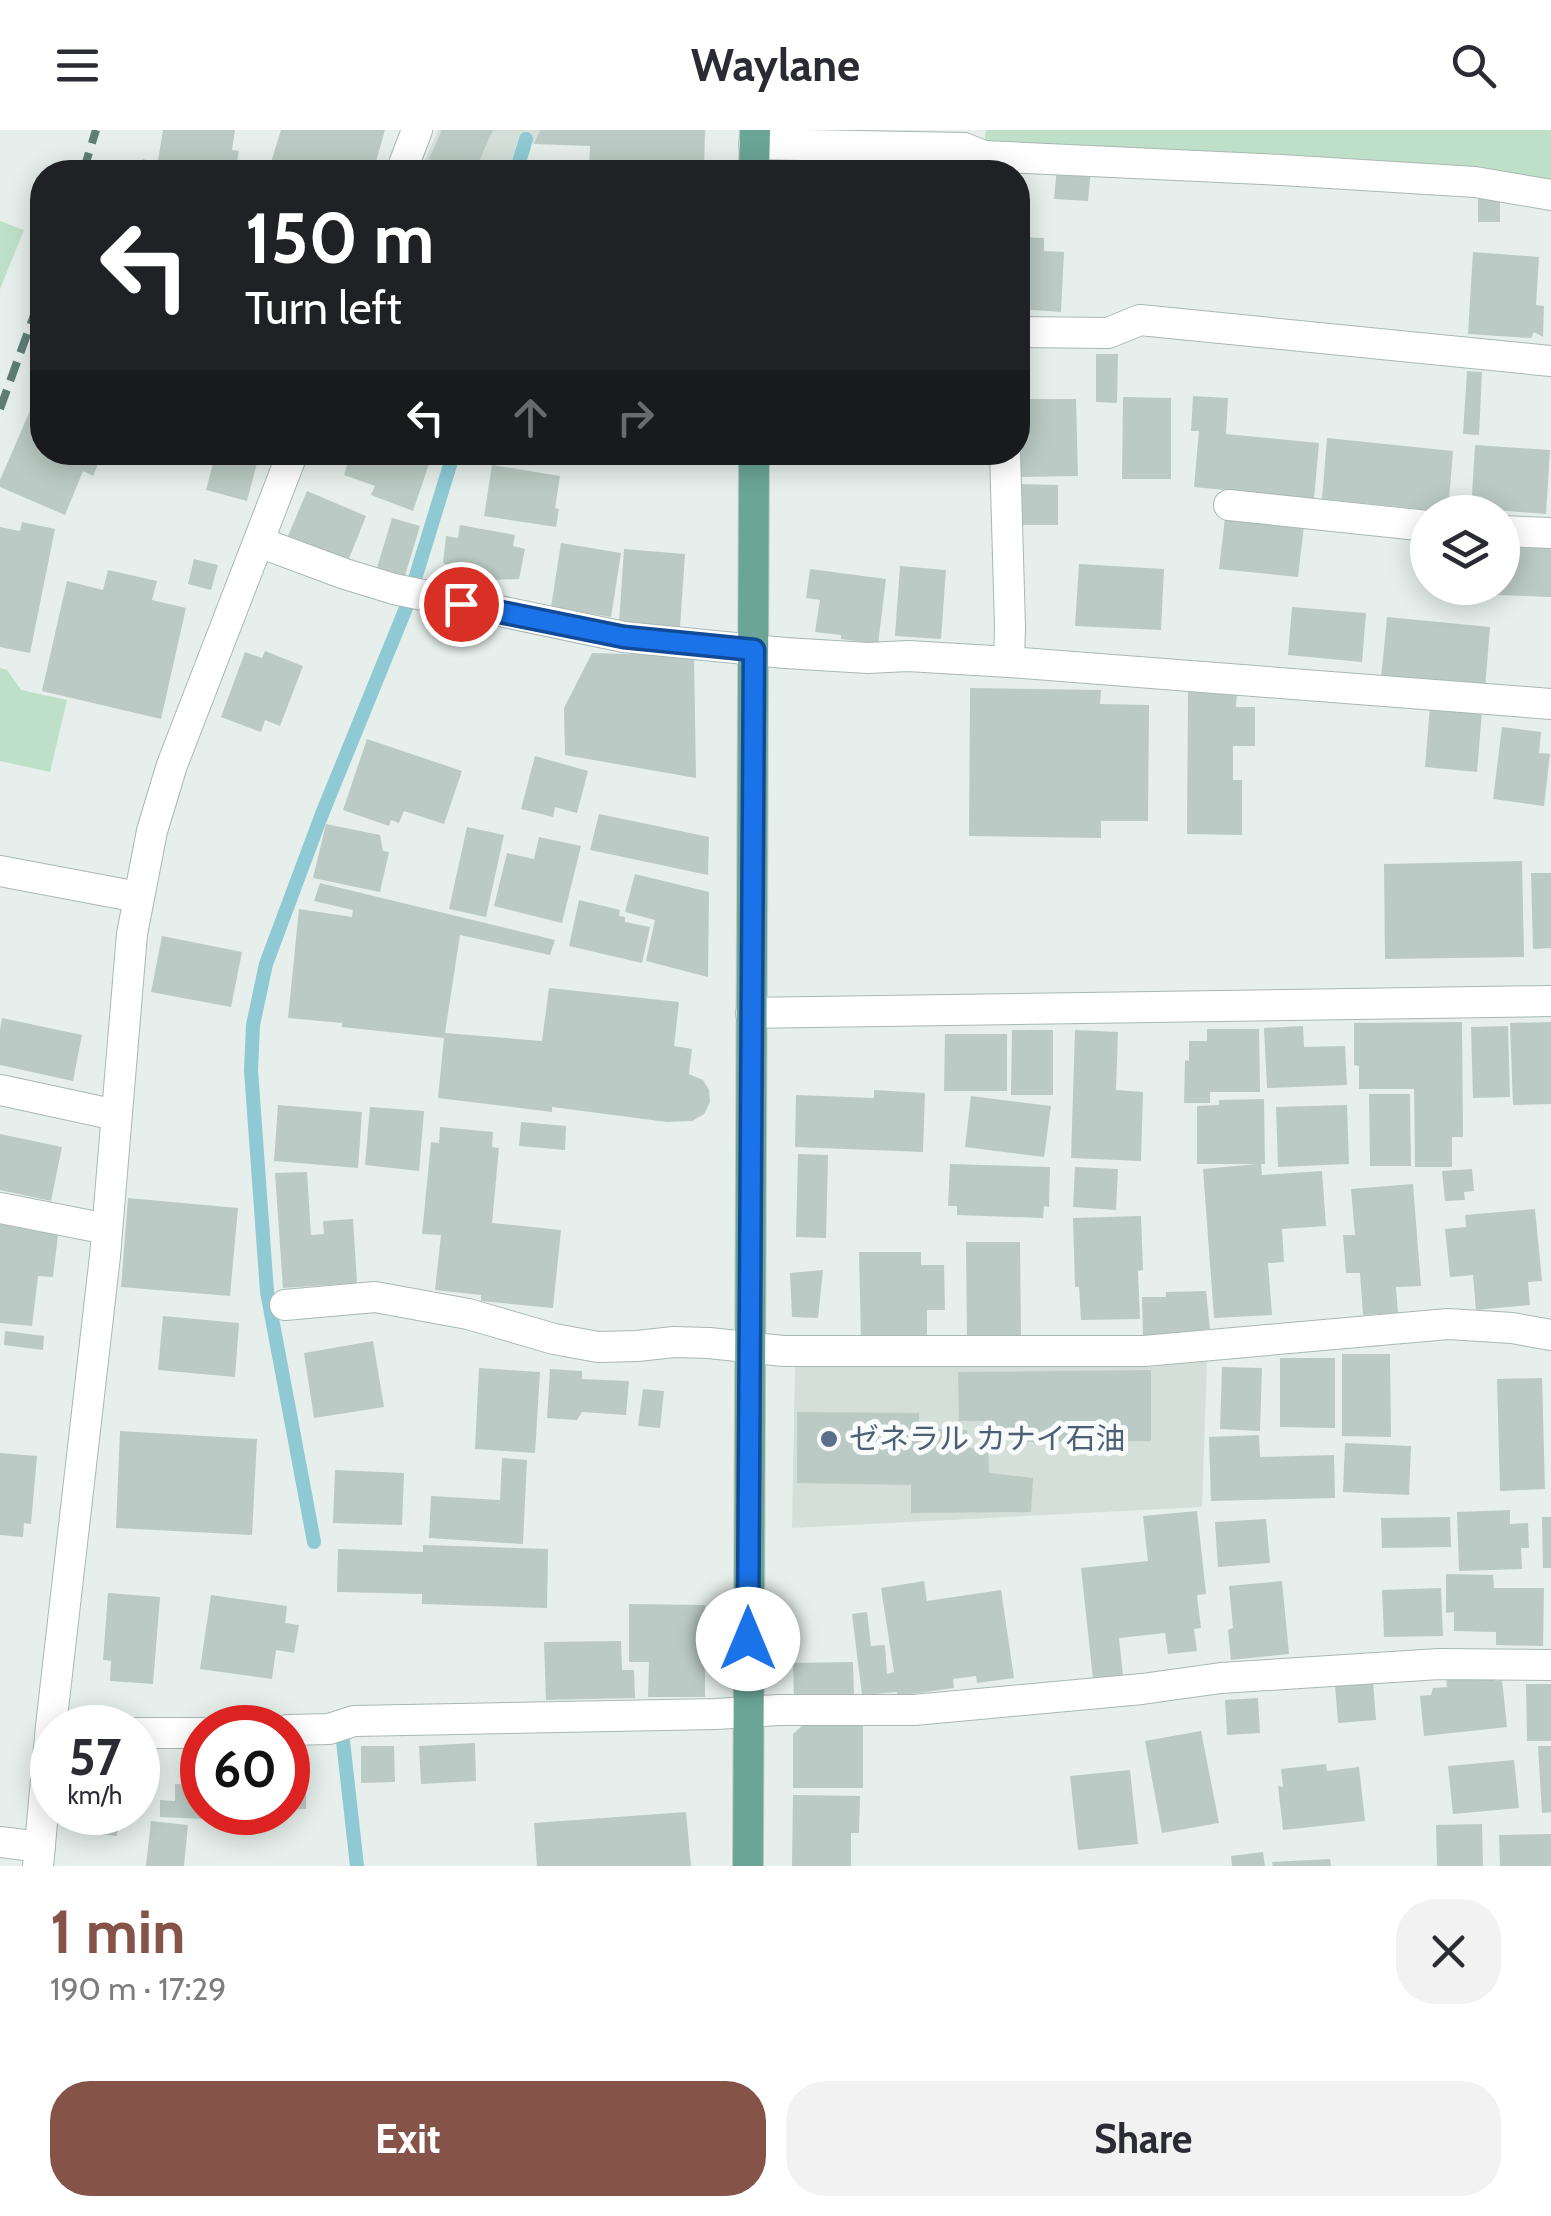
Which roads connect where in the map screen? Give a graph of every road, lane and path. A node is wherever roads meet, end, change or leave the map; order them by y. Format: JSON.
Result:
{"nodes":[{"id":1,"x":417,"y":130,"type":"edge"},
{"id":2,"x":754,"y":149,"type":"edge"},
{"id":3,"x":406,"y":160,"type":"edge"},
{"id":4,"x":1551,"y":194,"type":"edge"},
{"id":5,"x":1030,"y":332,"type":"edge"},
{"id":6,"x":1551,"y":360,"type":"edge"},
{"id":7,"x":288,"y":465,"type":"edge"},
{"id":8,"x":754,"y":465,"type":"edge"},
{"id":9,"x":1005,"y":465,"type":"edge"},
{"id":10,"x":1229,"y":505,"type":"dead end"},
{"id":11,"x":1410,"y":524,"type":"edge"},
{"id":12,"x":1520,"y":532,"type":"edge"},
{"id":13,"x":1551,"y":533,"type":"edge"},
{"id":14,"x":259,"y":542,"type":"junction"},
{"id":15,"x":754,"y":650,"type":"junction"},
{"id":16,"x":1009,"y":662,"type":"junction"},
{"id":17,"x":1551,"y":704,"type":"edge"},
{"id":18,"x":0,"y":871,"type":"edge"},
{"id":19,"x":138,"y":897,"type":"junction"},
{"id":20,"x":1551,"y":1000,"type":"edge"},
{"id":21,"x":751,"y":1013,"type":"junction"},
{"id":22,"x":0,"y":1090,"type":"edge"},
{"id":23,"x":116,"y":1114,"type":"junction"},
{"id":24,"x":0,"y":1208,"type":"edge"},
{"id":25,"x":107,"y":1229,"type":"junction"},
{"id":26,"x":285,"y":1305,"type":"dead end"},
{"id":27,"x":1551,"y":1335,"type":"edge"},
{"id":28,"x":748,"y":1347,"type":"junction"},
{"id":29,"x":1551,"y":1665,"type":"edge"},
{"id":30,"x":62,"y":1705,"type":"edge"},
{"id":31,"x":748,"y":1712,"type":"junction"},
{"id":32,"x":310,"y":1728,"type":"edge"},
{"id":33,"x":0,"y":1842,"type":"edge"},
{"id":34,"x":39,"y":1856,"type":"edge"},
{"id":35,"x":748,"y":1866,"type":"edge"}],
"edges":[{"from":1,"to":3,"type":"street"},
{"from":2,"to":4,"type":"street"},
{"from":5,"to":6,"type":"street"},
{"from":7,"to":14,"type":"street"},
{"from":8,"to":15,"type":"main road"},
{"from":9,"to":16,"type":"street"},
{"from":10,"to":11,"type":"street"},
{"from":12,"to":13,"type":"street"},
{"from":14,"to":15,"type":"street"},
{"from":14,"to":19,"type":"street"},
{"from":15,"to":16,"type":"street"},
{"from":15,"to":21,"type":"main road"},
{"from":16,"to":17,"type":"street"},
{"from":18,"to":19,"type":"street"},
{"from":19,"to":23,"type":"street"},
{"from":20,"to":21,"type":"street"},
{"from":21,"to":28,"type":"main road"},
{"from":22,"to":23,"type":"street"},
{"from":23,"to":25,"type":"street"},
{"from":24,"to":25,"type":"street"},
{"from":25,"to":30,"type":"street"},
{"from":26,"to":28,"type":"street"},
{"from":27,"to":28,"type":"street"},
{"from":28,"to":31,"type":"main road"},
{"from":29,"to":31,"type":"street"},
{"from":31,"to":32,"type":"street"},
{"from":31,"to":35,"type":"main road"},
{"from":33,"to":34,"type":"street"}]}
